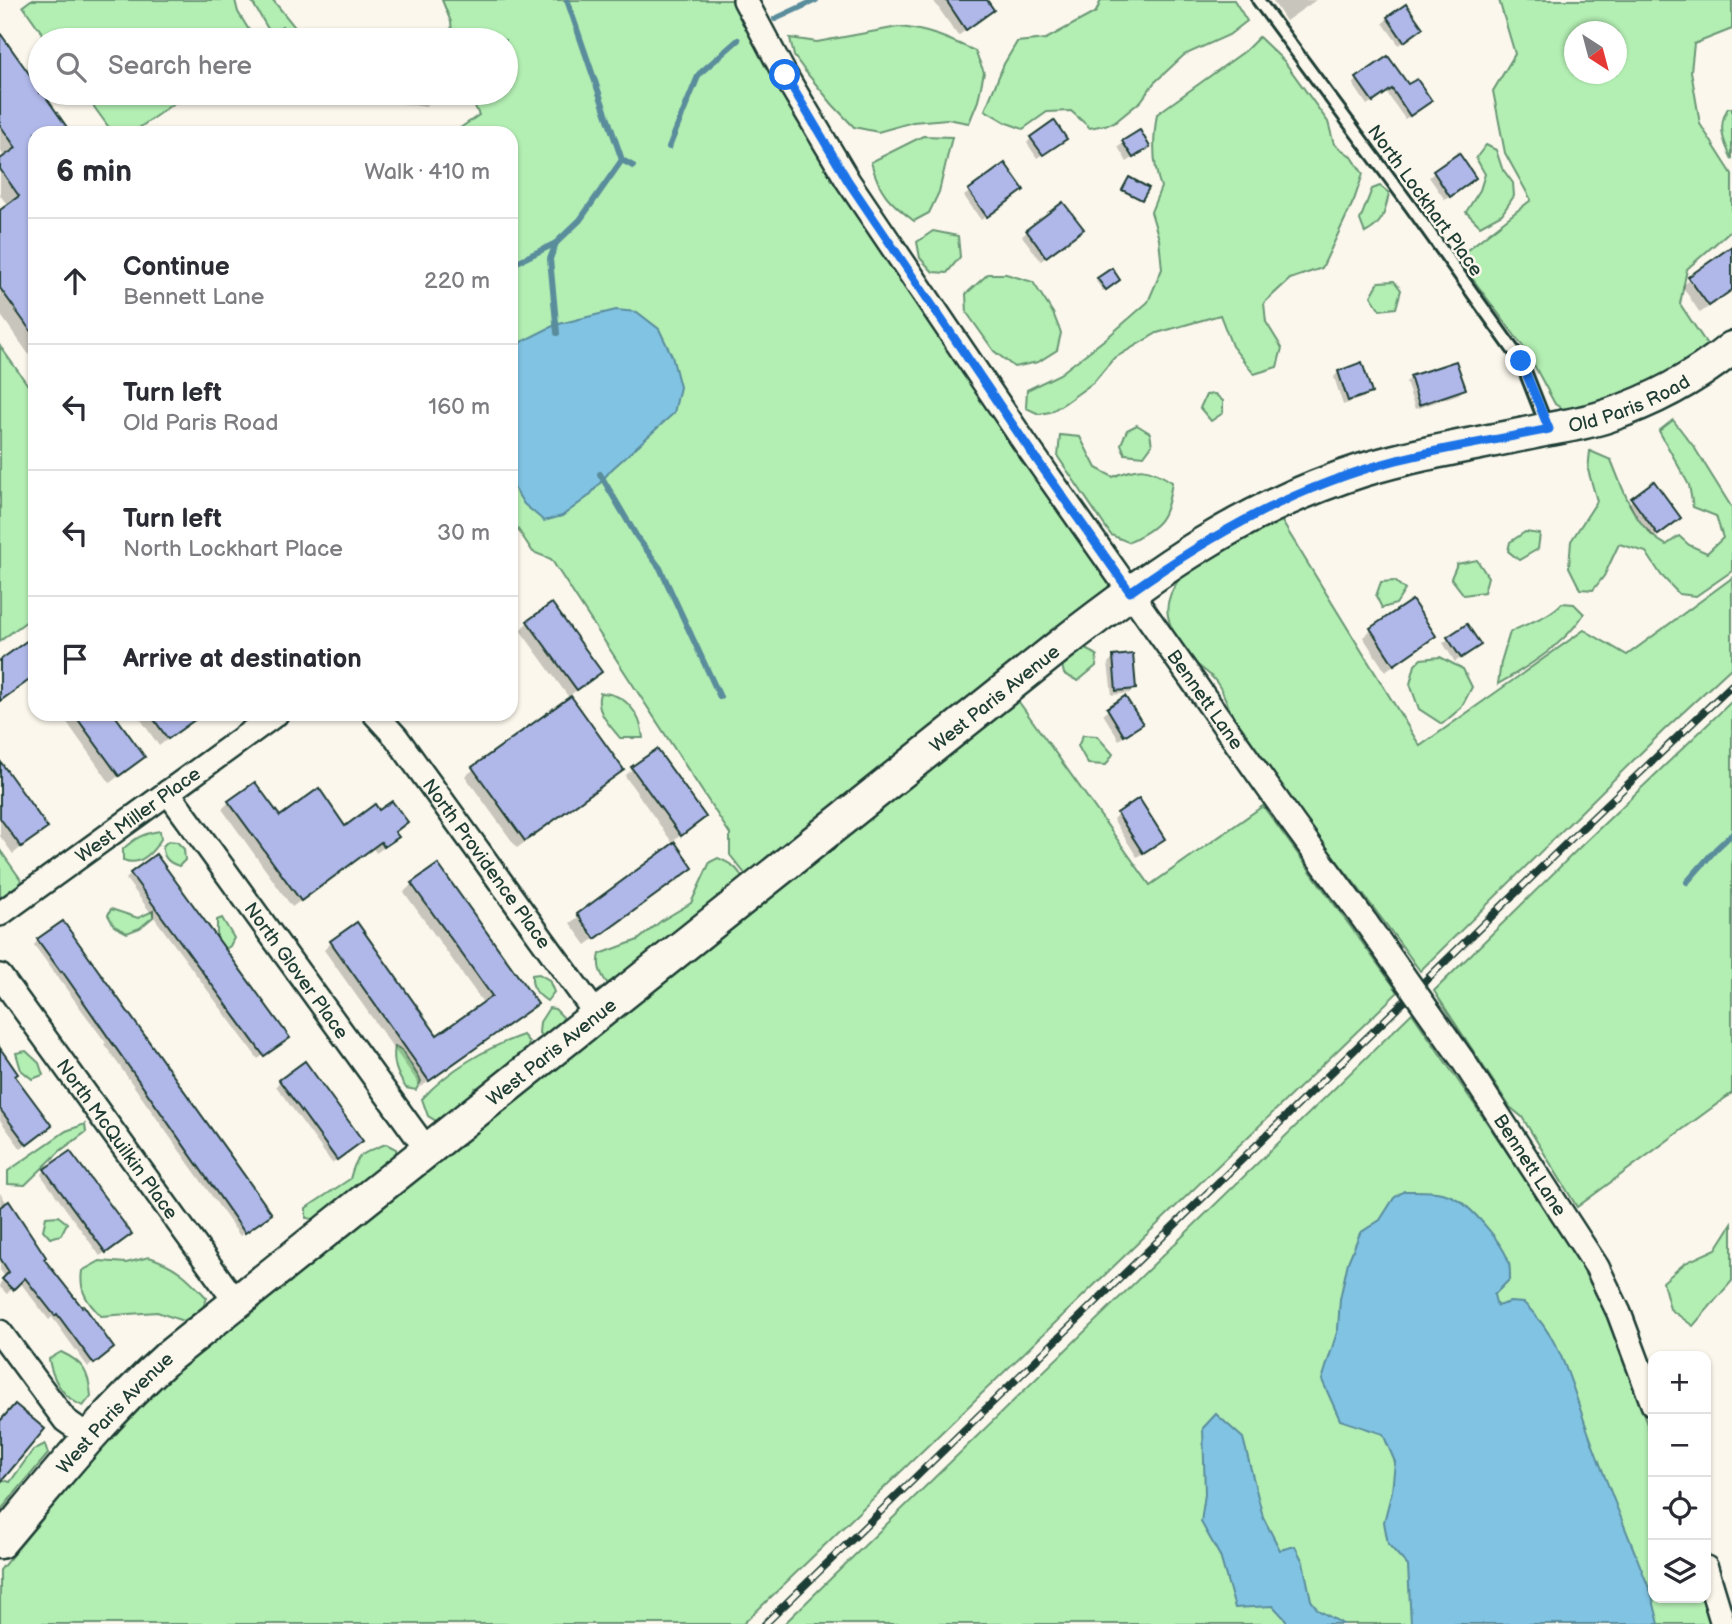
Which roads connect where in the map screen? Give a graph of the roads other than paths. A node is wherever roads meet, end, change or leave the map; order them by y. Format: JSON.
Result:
{"nodes":[{"id":1,"x":745,"y":0,"type":"edge"},
{"id":2,"x":1258,"y":0,"type":"edge"},
{"id":3,"x":1732,"y":348,"type":"edge"},
{"id":4,"x":1549,"y":429,"type":"junction"},
{"id":5,"x":1130,"y":592,"type":"junction"},
{"id":6,"x":267,"y":721,"type":"edge"},
{"id":7,"x":381,"y":721,"type":"edge"},
{"id":8,"x":169,"y":793,"type":"junction"},
{"id":9,"x":0,"y":914,"type":"edge"},
{"id":10,"x":0,"y":975,"type":"edge"},
{"id":11,"x":596,"y":1014,"type":"junction"},
{"id":12,"x":426,"y":1150,"type":"junction"},
{"id":13,"x":236,"y":1302,"type":"junction"},
{"id":14,"x":0,"y":1332,"type":"edge"},
{"id":15,"x":1648,"y":1391,"type":"edge"},
{"id":16,"x":89,"y":1437,"type":"junction"},
{"id":17,"x":0,"y":1542,"type":"edge"},
{"id":18,"x":1711,"y":1584,"type":"edge"},
{"id":19,"x":1723,"y":1624,"type":"edge"}],
"edges":[{"from":1,"to":5,"type":"street","name":"Bennett Lane"},
{"from":2,"to":4,"type":"lane","name":"North Lockhart Place"},
{"from":3,"to":4,"type":"main road","name":"Old Paris Road"},
{"from":4,"to":5,"type":"main road","name":"Old Paris Road"},
{"from":5,"to":11,"type":"main road","name":"West Paris Avenue"},
{"from":5,"to":15,"type":"street","name":"Bennett Lane","bridge":true},
{"from":6,"to":8,"type":"street","name":"West Miller Place"},
{"from":7,"to":11,"type":"street","name":"North Providence Place"},
{"from":8,"to":9,"type":"street","name":"West Miller Place"},
{"from":8,"to":12,"type":"street","name":"North Glover Place"},
{"from":10,"to":13,"type":"street","name":"North McQuilkin Place"},
{"from":11,"to":12,"type":"main road","name":"West Paris Avenue"},
{"from":12,"to":13,"type":"main road","name":"West Paris Avenue"},
{"from":13,"to":16,"type":"main road","name":"West Paris Avenue"},
{"from":14,"to":16,"type":"street"},
{"from":16,"to":17,"type":"main road","name":"West Paris Avenue"},
{"from":18,"to":19,"type":"street"}]}
